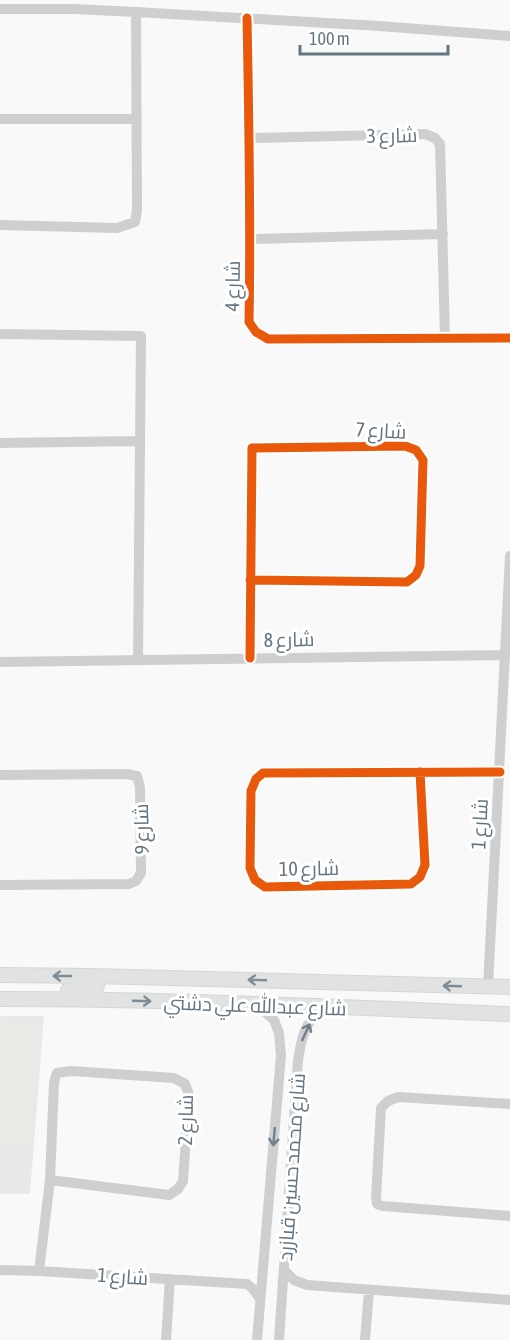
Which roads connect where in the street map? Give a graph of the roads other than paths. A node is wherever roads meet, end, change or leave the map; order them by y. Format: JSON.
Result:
{"nodes":[{"id":1,"x":0,"y":9,"type":"edge"},
{"id":2,"x":136,"y":12,"type":"junction"},
{"id":3,"x":247,"y":18,"type":"junction"},
{"id":4,"x":510,"y":36,"type":"edge"},
{"id":5,"x":0,"y":119,"type":"edge"},
{"id":6,"x":136,"y":119,"type":"junction"},
{"id":7,"x":250,"y":138,"type":"junction"},
{"id":8,"x":0,"y":225,"type":"edge"},
{"id":9,"x":443,"y":234,"type":"junction"},
{"id":10,"x":250,"y":239,"type":"junction"},
{"id":11,"x":0,"y":334,"type":"edge"},
{"id":12,"x":445,"y":338,"type":"junction"},
{"id":13,"x":510,"y":338,"type":"edge"},
{"id":14,"x":140,"y":441,"type":"junction"},
{"id":15,"x":0,"y":443,"type":"edge"},
{"id":16,"x":510,"y":556,"type":"edge"},
{"id":17,"x":250,"y":580,"type":"junction"},
{"id":18,"x":506,"y":655,"type":"junction"},
{"id":19,"x":249,"y":658,"type":"junction"},
{"id":20,"x":138,"y":660,"type":"junction"},
{"id":21,"x":0,"y":662,"type":"edge"},
{"id":22,"x":420,"y":772,"type":"junction"},
{"id":23,"x":500,"y":772,"type":"junction"},
{"id":24,"x":0,"y":776,"type":"edge"},
{"id":25,"x":0,"y":885,"type":"edge"},
{"id":26,"x":0,"y":975,"type":"edge"},
{"id":27,"x":93,"y":976,"type":"junction"},
{"id":28,"x":153,"y":978,"type":"junction"},
{"id":29,"x":488,"y":987,"type":"junction"},
{"id":30,"x":510,"y":987,"type":"edge"},
{"id":31,"x":0,"y":999,"type":"edge"},
{"id":32,"x":51,"y":999,"type":"junction"},
{"id":33,"x":120,"y":1000,"type":"junction"},
{"id":34,"x":256,"y":1004,"type":"junction"},
{"id":35,"x":330,"y":1007,"type":"junction"},
{"id":36,"x":510,"y":1014,"type":"edge"},
{"id":37,"x":281,"y":1055,"type":"junction"},
{"id":38,"x":298,"y":1060,"type":"junction"},
{"id":39,"x":510,"y":1104,"type":"edge"},
{"id":40,"x":50,"y":1180,"type":"junction"},
{"id":41,"x":510,"y":1216,"type":"edge"},
{"id":42,"x":0,"y":1270,"type":"edge"},
{"id":43,"x":39,"y":1270,"type":"junction"},
{"id":44,"x":284,"y":1270,"type":"junction"},
{"id":45,"x":262,"y":1271,"type":"junction"},
{"id":46,"x":170,"y":1279,"type":"junction"},
{"id":47,"x":247,"y":1284,"type":"junction"},
{"id":48,"x":307,"y":1285,"type":"junction"},
{"id":49,"x":369,"y":1290,"type":"junction"},
{"id":50,"x":260,"y":1299,"type":"junction"},
{"id":51,"x":510,"y":1300,"type":"edge"},
{"id":52,"x":282,"y":1303,"type":"junction"},
{"id":53,"x":166,"y":1340,"type":"edge"},
{"id":54,"x":257,"y":1340,"type":"edge"},
{"id":55,"x":279,"y":1340,"type":"edge"},
{"id":56,"x":365,"y":1340,"type":"edge"}],
"edges":[{"from":1,"to":2,"type":"street"},
{"from":2,"to":3,"type":"street"},
{"from":2,"to":6,"type":"street"},
{"from":3,"to":4,"type":"street"},
{"from":3,"to":7,"type":"street","name":"شارع 4"},
{"from":5,"to":6,"type":"street"},
{"from":6,"to":8,"type":"street"},
{"from":7,"to":9,"type":"street","name":"شارع 3"},
{"from":7,"to":10,"type":"street","name":"شارع 4"},
{"from":9,"to":10,"type":"street"},
{"from":9,"to":12,"type":"street","name":"شارع 3"},
{"from":10,"to":12,"type":"street","name":"شارع 4"},
{"from":11,"to":14,"type":"street"},
{"from":12,"to":13,"type":"street","name":"شارع 4"},
{"from":14,"to":15,"type":"street"},
{"from":14,"to":20,"type":"street"},
{"from":16,"to":18,"type":"street","name":"شارع 1"},
{"from":17,"to":17,"type":"street","name":"شارع 7"},
{"from":17,"to":19,"type":"street","name":"شارع 7"},
{"from":18,"to":19,"type":"street","name":"شارع 8"},
{"from":18,"to":23,"type":"street","name":"شارع 1"},
{"from":19,"to":20,"type":"street","name":"شارع 8"},
{"from":20,"to":21,"type":"street","name":"شارع 8"},
{"from":22,"to":22,"type":"street","name":"شارع 10"},
{"from":22,"to":23,"type":"street","name":"شارع 10"},
{"from":23,"to":29,"type":"street","name":"شارع 1"},
{"from":24,"to":25,"type":"street","name":"شارع 9"},
{"from":27,"to":26,"type":"main road","name":"شارع عبدالله علي دشتي","one_way":true},
{"from":27,"to":28,"type":"main road","name":"شارع عبدالله علي دشتي"},
{"from":27,"to":32,"type":"main road"},
{"from":29,"to":28,"type":"main road","name":"شارع عبدالله علي دشتي","one_way":true},
{"from":28,"to":33,"type":"main road"},
{"from":29,"to":30,"type":"main road","name":"شارع عبدالله علي دشتي"},
{"from":31,"to":32,"type":"main road","name":"شارع عبدالله علي دشتي"},
{"from":32,"to":33,"type":"main road","name":"شارع عبدالله علي دشتي"},
{"from":33,"to":34,"type":"main road","name":"شارع عبدالله علي دشتي","one_way":true},
{"from":34,"to":35,"type":"main road","name":"شارع عبدالله علي دشتي"},
{"from":34,"to":37,"type":"street","name":"شارع محمد حسين قبازرد"},
{"from":35,"to":36,"type":"main road","name":"شارع عبدالله علي دشتي"},
{"from":38,"to":35,"type":"street","name":"شارع محمد حسين قبازرد","one_way":true},
{"from":37,"to":38,"type":"street"},
{"from":37,"to":45,"type":"street","name":"شارع محمد حسين قبازرد","one_way":true},
{"from":38,"to":44,"type":"street","name":"شارع محمد حسين قبازرد"},
{"from":39,"to":41,"type":"street"},
{"from":40,"to":40,"type":"street","name":"شارع 2"},
{"from":40,"to":43,"type":"street","name":"شارع 2"},
{"from":42,"to":43,"type":"street","name":"شارع 1"},
{"from":43,"to":46,"type":"street","name":"شارع 1"},
{"from":44,"to":48,"type":"street"},
{"from":44,"to":52,"type":"street","name":"شارع محمد حسين قبازرد"},
{"from":45,"to":47,"type":"street"},
{"from":45,"to":50,"type":"street","name":"شارع محمد حسين قبازرد"},
{"from":46,"to":47,"type":"street","name":"شارع 1"},
{"from":46,"to":53,"type":"street"},
{"from":47,"to":50,"type":"street"},
{"from":48,"to":49,"type":"street"},
{"from":48,"to":52,"type":"street"},
{"from":49,"to":51,"type":"street"},
{"from":49,"to":56,"type":"street"},
{"from":50,"to":54,"type":"street","name":"شارع محمد حسين قبازرد"},
{"from":52,"to":55,"type":"street","name":"شارع محمد حسين قبازرد"}]}
